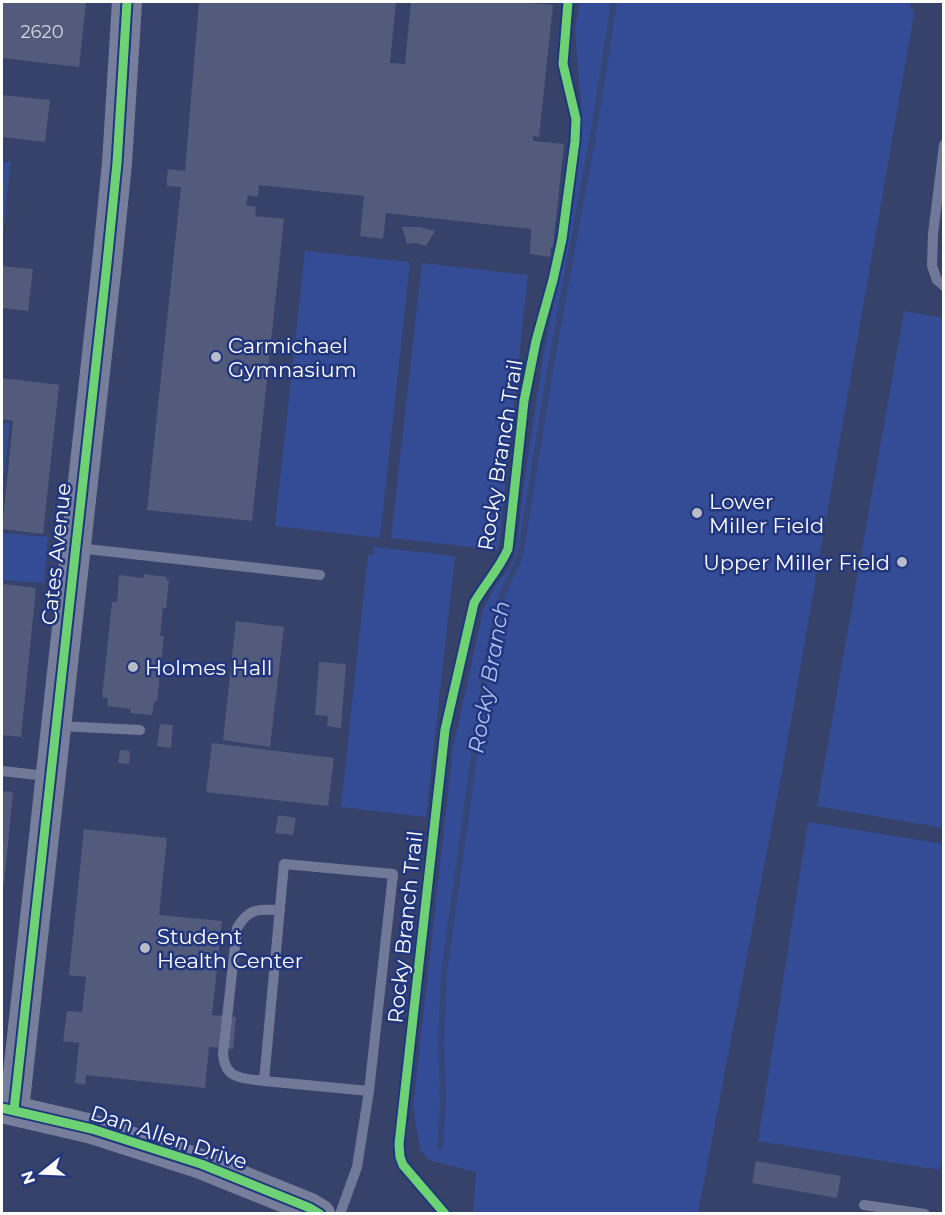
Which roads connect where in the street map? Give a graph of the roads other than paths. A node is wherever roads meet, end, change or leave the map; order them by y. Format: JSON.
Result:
{"nodes":[{"id":1,"x":127,"y":2,"type":"edge"},
{"id":2,"x":944,"y":145,"type":"edge"},
{"id":3,"x":944,"y":286,"type":"edge"},
{"id":4,"x":75,"y":548,"type":"junction"},
{"id":5,"x":320,"y":575,"type":"dead end"},
{"id":6,"x":56,"y":725,"type":"junction"},
{"id":7,"x":141,"y":730,"type":"dead end"},
{"id":8,"x":2,"y":771,"type":"edge"},
{"id":9,"x":51,"y":776,"type":"junction"},
{"id":10,"x":280,"y":910,"type":"junction"},
{"id":11,"x":264,"y":1081,"type":"junction"},
{"id":12,"x":369,"y":1091,"type":"junction"},
{"id":13,"x":8,"y":1109,"type":"edge"},
{"id":14,"x":864,"y":1205,"type":"dead end"},
{"id":15,"x":320,"y":1214,"type":"edge"},
{"id":16,"x":340,"y":1214,"type":"edge"},
{"id":17,"x":926,"y":1214,"type":"edge"}],
"edges":[{"from":1,"to":4,"type":"street","name":"Cates Avenue"},
{"from":2,"to":3,"type":"lane"},
{"from":4,"to":5,"type":"lane"},
{"from":4,"to":6,"type":"street","name":"Cates Avenue"},
{"from":6,"to":7,"type":"lane"},
{"from":6,"to":9,"type":"street","name":"Cates Avenue"},
{"from":8,"to":9,"type":"lane"},
{"from":9,"to":13,"type":"street","name":"Cates Avenue"},
{"from":10,"to":11,"type":"lane"},
{"from":10,"to":11,"type":"lane"},
{"from":10,"to":12,"type":"lane"},
{"from":11,"to":12,"type":"lane"},
{"from":12,"to":16,"type":"lane"},
{"from":13,"to":15,"type":"street","name":"Dan Allen Drive"},
{"from":14,"to":17,"type":"lane"}]}
